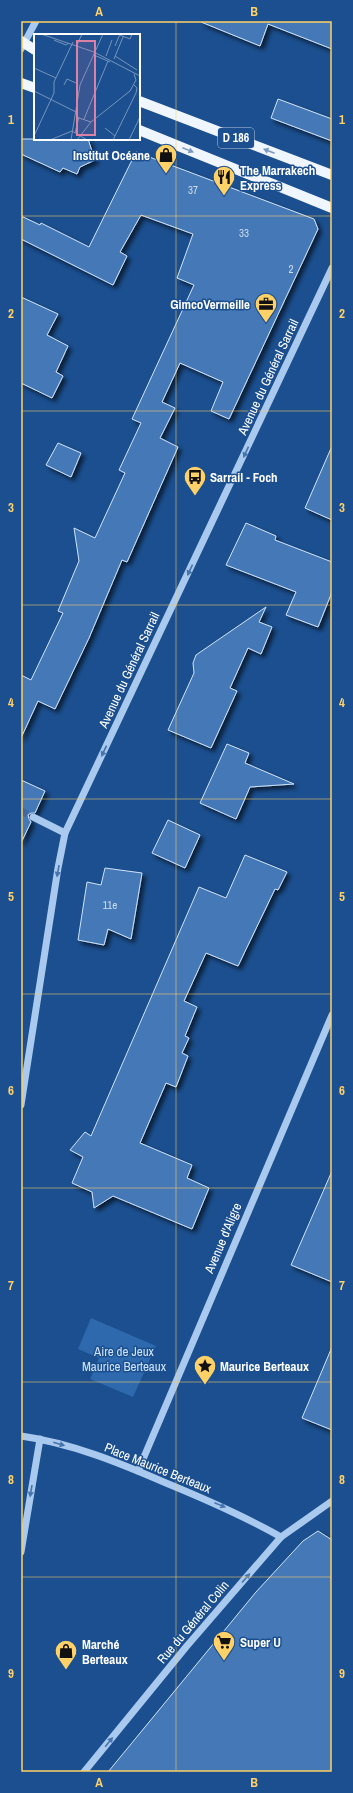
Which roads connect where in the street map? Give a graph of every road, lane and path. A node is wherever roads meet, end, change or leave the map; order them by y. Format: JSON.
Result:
{"nodes":[{"id":1,"x":36,"y":21,"type":"edge"},
{"id":2,"x":22,"y":44,"type":"edge"},
{"id":3,"x":34,"y":50,"type":"edge"},
{"id":4,"x":21,"y":83,"type":"edge"},
{"id":5,"x":34,"y":88,"type":"edge"},
{"id":6,"x":140,"y":101,"type":"edge"},
{"id":7,"x":140,"y":130,"type":"edge"},
{"id":8,"x":332,"y":174,"type":"edge"},
{"id":9,"x":332,"y":208,"type":"edge"},
{"id":10,"x":332,"y":268,"type":"edge"},
{"id":11,"x":33,"y":817,"type":"tunnel mouth"},
{"id":12,"x":65,"y":833,"type":"junction"},
{"id":13,"x":332,"y":1015,"type":"edge"},
{"id":14,"x":21,"y":1104,"type":"edge"},
{"id":15,"x":21,"y":1436,"type":"edge"},
{"id":16,"x":40,"y":1439,"type":"junction"},
{"id":17,"x":138,"y":1471,"type":"junction"},
{"id":18,"x":332,"y":1501,"type":"edge"},
{"id":19,"x":281,"y":1537,"type":"junction"},
{"id":20,"x":21,"y":1552,"type":"edge"},
{"id":21,"x":84,"y":1772,"type":"edge"}],
"edges":[{"from":1,"to":2,"type":"street"},
{"from":2,"to":3,"type":"main road"},
{"from":4,"to":5,"type":"main road"},
{"from":8,"to":6,"type":"main road","number":"D 186","one_way":true},
{"from":7,"to":9,"type":"main road","number":"D 186","one_way":true},
{"from":10,"to":12,"type":"street","name":"Avenue du Général Sarrail","one_way":true},
{"from":11,"to":12,"type":"street"},
{"from":12,"to":14,"type":"street","name":"Avenue du Général Sarrail","one_way":true},
{"from":13,"to":17,"type":"street","name":"Avenue d'Aligre"},
{"from":15,"to":16,"type":"street","name":"Place Maurice Berteaux"},
{"from":16,"to":17,"type":"street","name":"Place Maurice Berteaux","one_way":true},
{"from":16,"to":20,"type":"street","one_way":true},
{"from":17,"to":19,"type":"street","name":"Place Maurice Berteaux","one_way":true},
{"from":18,"to":19,"type":"street","name":"Rue du Général Colin"},
{"from":21,"to":19,"type":"street","name":"Rue du Général Colin","one_way":true}]}
